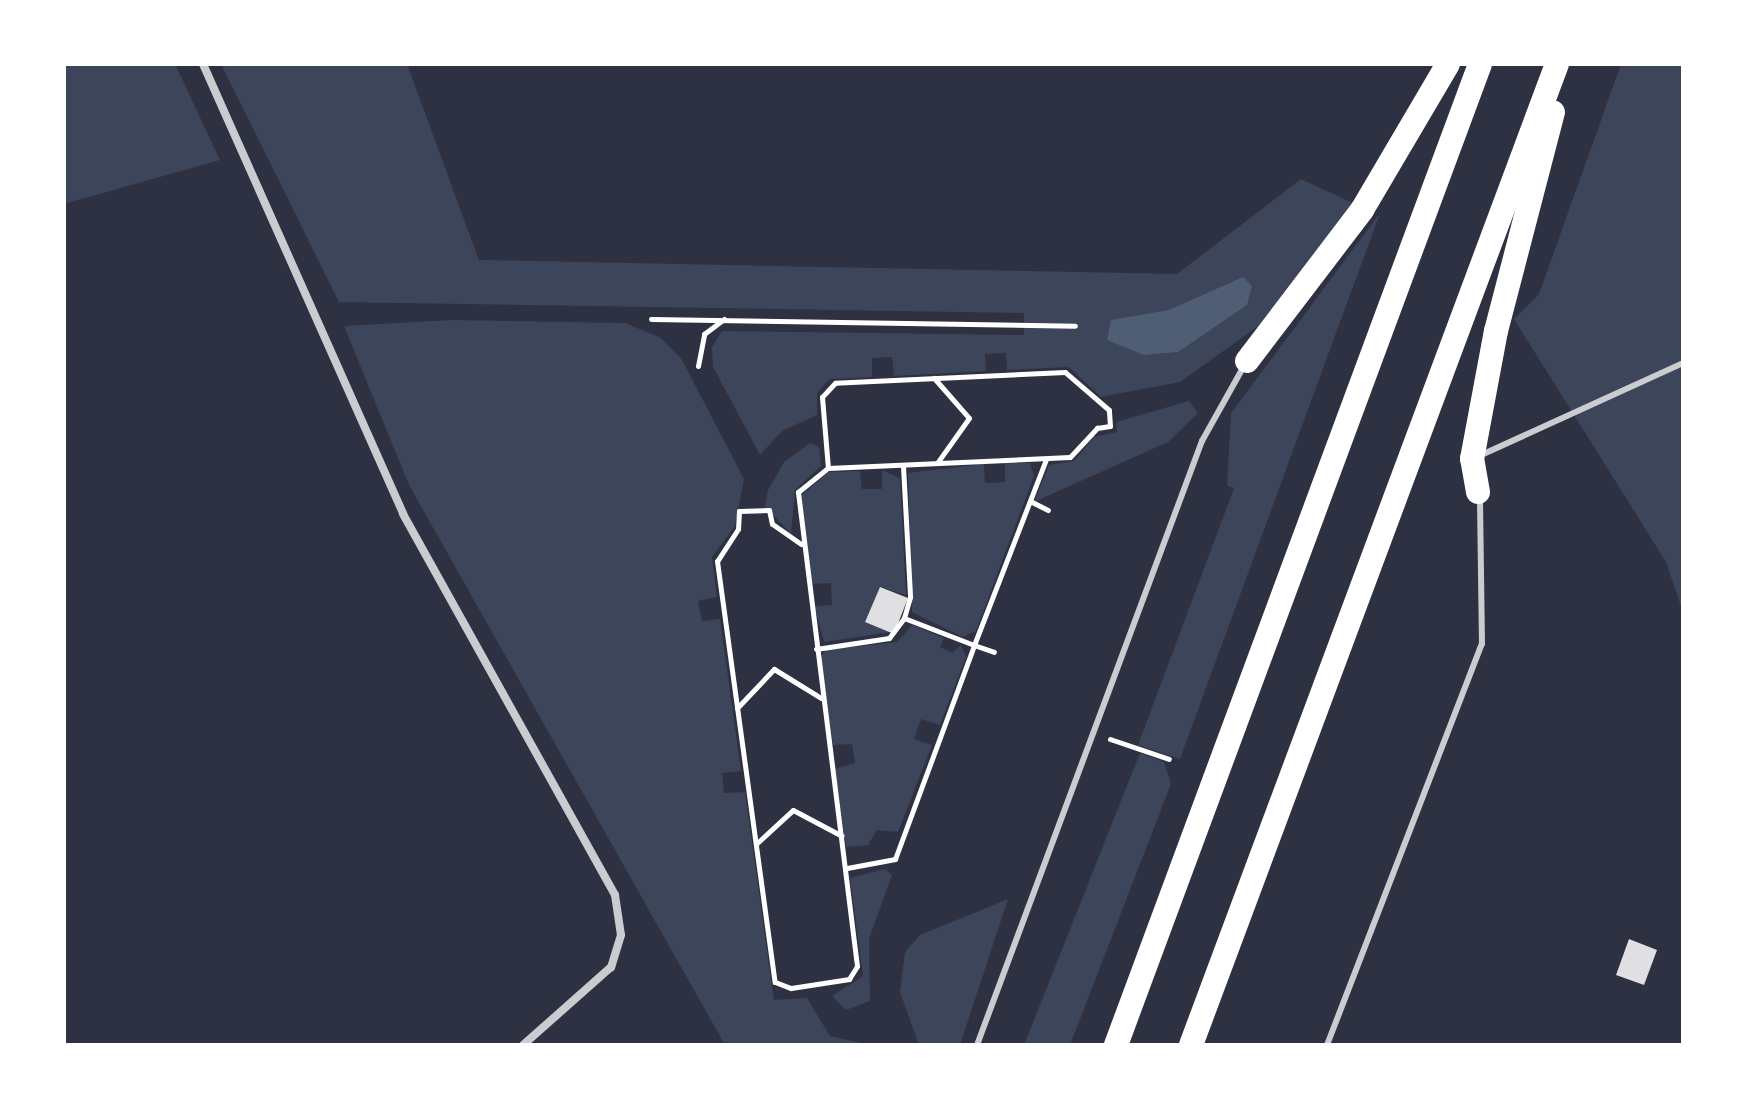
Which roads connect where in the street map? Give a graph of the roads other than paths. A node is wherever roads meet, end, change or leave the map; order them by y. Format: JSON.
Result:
{"nodes":[{"id":1,"x":203,"y":64,"type":"edge"},
{"id":2,"x":1448,"y":64,"type":"edge"},
{"id":3,"x":1480,"y":64,"type":"edge"},
{"id":4,"x":1557,"y":64,"type":"edge"},
{"id":5,"x":1565,"y":64,"type":"edge"},
{"id":6,"x":1247,"y":361,"type":"joint"},
{"id":7,"x":1683,"y":363,"type":"edge"},
{"id":8,"x":1472,"y":459,"type":"junction"},
{"id":9,"x":1478,"y":492,"type":"joint"},
{"id":10,"x":523,"y":1045,"type":"edge"},
{"id":11,"x":977,"y":1045,"type":"edge"},
{"id":12,"x":1116,"y":1045,"type":"edge"},
{"id":13,"x":1191,"y":1045,"type":"edge"},
{"id":14,"x":1327,"y":1045,"type":"edge"}],
"edges":[{"from":1,"to":10,"type":"street"},
{"from":2,"to":6,"type":"highway"},
{"from":3,"to":12,"type":"highway"},
{"from":4,"to":13,"type":"highway"},
{"from":5,"to":8,"type":"highway"},
{"from":6,"to":11,"type":"lane"},
{"from":7,"to":8,"type":"lane"},
{"from":8,"to":9,"type":"highway"},
{"from":9,"to":14,"type":"lane"}]}
